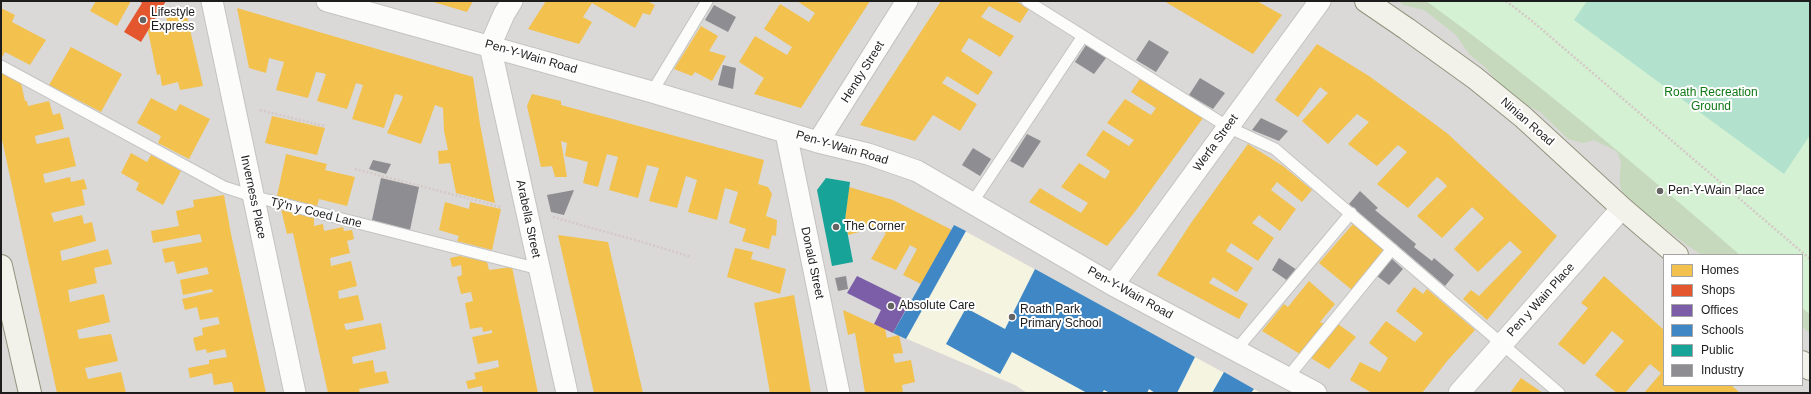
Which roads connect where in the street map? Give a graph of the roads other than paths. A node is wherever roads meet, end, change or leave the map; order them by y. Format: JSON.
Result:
{"nodes":[{"id":1,"x":212,"y":1,"type":"edge"},
{"id":2,"x":327,"y":1,"type":"edge"},
{"id":3,"x":512,"y":1,"type":"edge"},
{"id":4,"x":707,"y":1,"type":"edge"},
{"id":5,"x":907,"y":1,"type":"edge"},
{"id":6,"x":1027,"y":1,"type":"edge"},
{"id":7,"x":1320,"y":1,"type":"edge"},
{"id":8,"x":1366,"y":1,"type":"edge"},
{"id":9,"x":1083,"y":36,"type":"junction"},
{"id":10,"x":490,"y":46,"type":"junction"},
{"id":11,"x":1,"y":66,"type":"edge"},
{"id":12,"x":652,"y":92,"type":"junction"},
{"id":13,"x":1228,"y":127,"type":"junction"},
{"id":14,"x":786,"y":133,"type":"junction"},
{"id":15,"x":818,"y":142,"type":"junction"},
{"id":16,"x":252,"y":196,"type":"junction"},
{"id":17,"x":972,"y":203,"type":"junction"},
{"id":18,"x":1622,"y":208,"type":"junction"},
{"id":19,"x":1350,"y":212,"type":"junction"},
{"id":20,"x":1392,"y":249,"type":"junction"},
{"id":21,"x":1676,"y":254,"type":"edge"},
{"id":22,"x":1,"y":266,"type":"edge"},
{"id":23,"x":539,"y":269,"type":"junction"},
{"id":24,"x":1113,"y":284,"type":"junction"},
{"id":25,"x":1502,"y":344,"type":"junction"},
{"id":26,"x":1236,"y":350,"type":"junction"},
{"id":27,"x":1288,"y":377,"type":"junction"},
{"id":28,"x":30,"y":393,"type":"edge"},
{"id":29,"x":295,"y":393,"type":"edge"},
{"id":30,"x":567,"y":393,"type":"edge"},
{"id":31,"x":839,"y":393,"type":"edge"},
{"id":32,"x":1316,"y":393,"type":"edge"},
{"id":33,"x":1459,"y":393,"type":"edge"},
{"id":34,"x":1559,"y":393,"type":"edge"}],
"edges":[{"from":1,"to":16,"type":"street","name":"Inverness Place"},
{"from":2,"to":10,"type":"street","name":"Pen-Y-Wain Road"},
{"from":3,"to":10,"type":"street"},
{"from":4,"to":12,"type":"lane"},
{"from":5,"to":15,"type":"street","name":"Hendy Street"},
{"from":6,"to":9,"type":"lane"},
{"from":7,"to":13,"type":"street","name":"Werfa Street"},
{"from":8,"to":18,"type":"street","name":"Ninian Road"},
{"from":9,"to":13,"type":"lane"},
{"from":9,"to":17,"type":"lane"},
{"from":10,"to":12,"type":"street","name":"Pen-Y-Wain Road"},
{"from":10,"to":23,"type":"street","name":"Arabella Street"},
{"from":11,"to":16,"type":"lane","name":"Tŷ'n y Coed Lane"},
{"from":12,"to":14,"type":"street","name":"Pen-Y-Wain Road"},
{"from":13,"to":19,"type":"lane"},
{"from":13,"to":24,"type":"street","name":"Werfa Street"},
{"from":14,"to":15,"type":"street","name":"Pen-Y-Wain Road"},
{"from":14,"to":31,"type":"street","name":"Donald Street"},
{"from":15,"to":17,"type":"street","name":"Pen-Y-Wain Road"},
{"from":16,"to":23,"type":"lane","name":"Tŷ'n y Coed Lane"},
{"from":16,"to":29,"type":"street","name":"Inverness Place"},
{"from":17,"to":24,"type":"street","name":"Pen-Y-Wain Road"},
{"from":18,"to":21,"type":"street","name":"Ninian Road"},
{"from":18,"to":25,"type":"street","name":"Pen y Wain Place"},
{"from":19,"to":20,"type":"lane"},
{"from":19,"to":26,"type":"lane"},
{"from":20,"to":25,"type":"lane"},
{"from":20,"to":27,"type":"lane"},
{"from":22,"to":28,"type":"street"},
{"from":23,"to":30,"type":"street","name":"Arabella Street"},
{"from":24,"to":26,"type":"street","name":"Pen-Y-Wain Road"},
{"from":25,"to":33,"type":"street","name":"Pen y Wain Place"},
{"from":25,"to":34,"type":"lane"},
{"from":26,"to":27,"type":"street","name":"Pen-Y-Wain Road"},
{"from":27,"to":32,"type":"street","name":"Pen-Y-Wain Road"}]}
